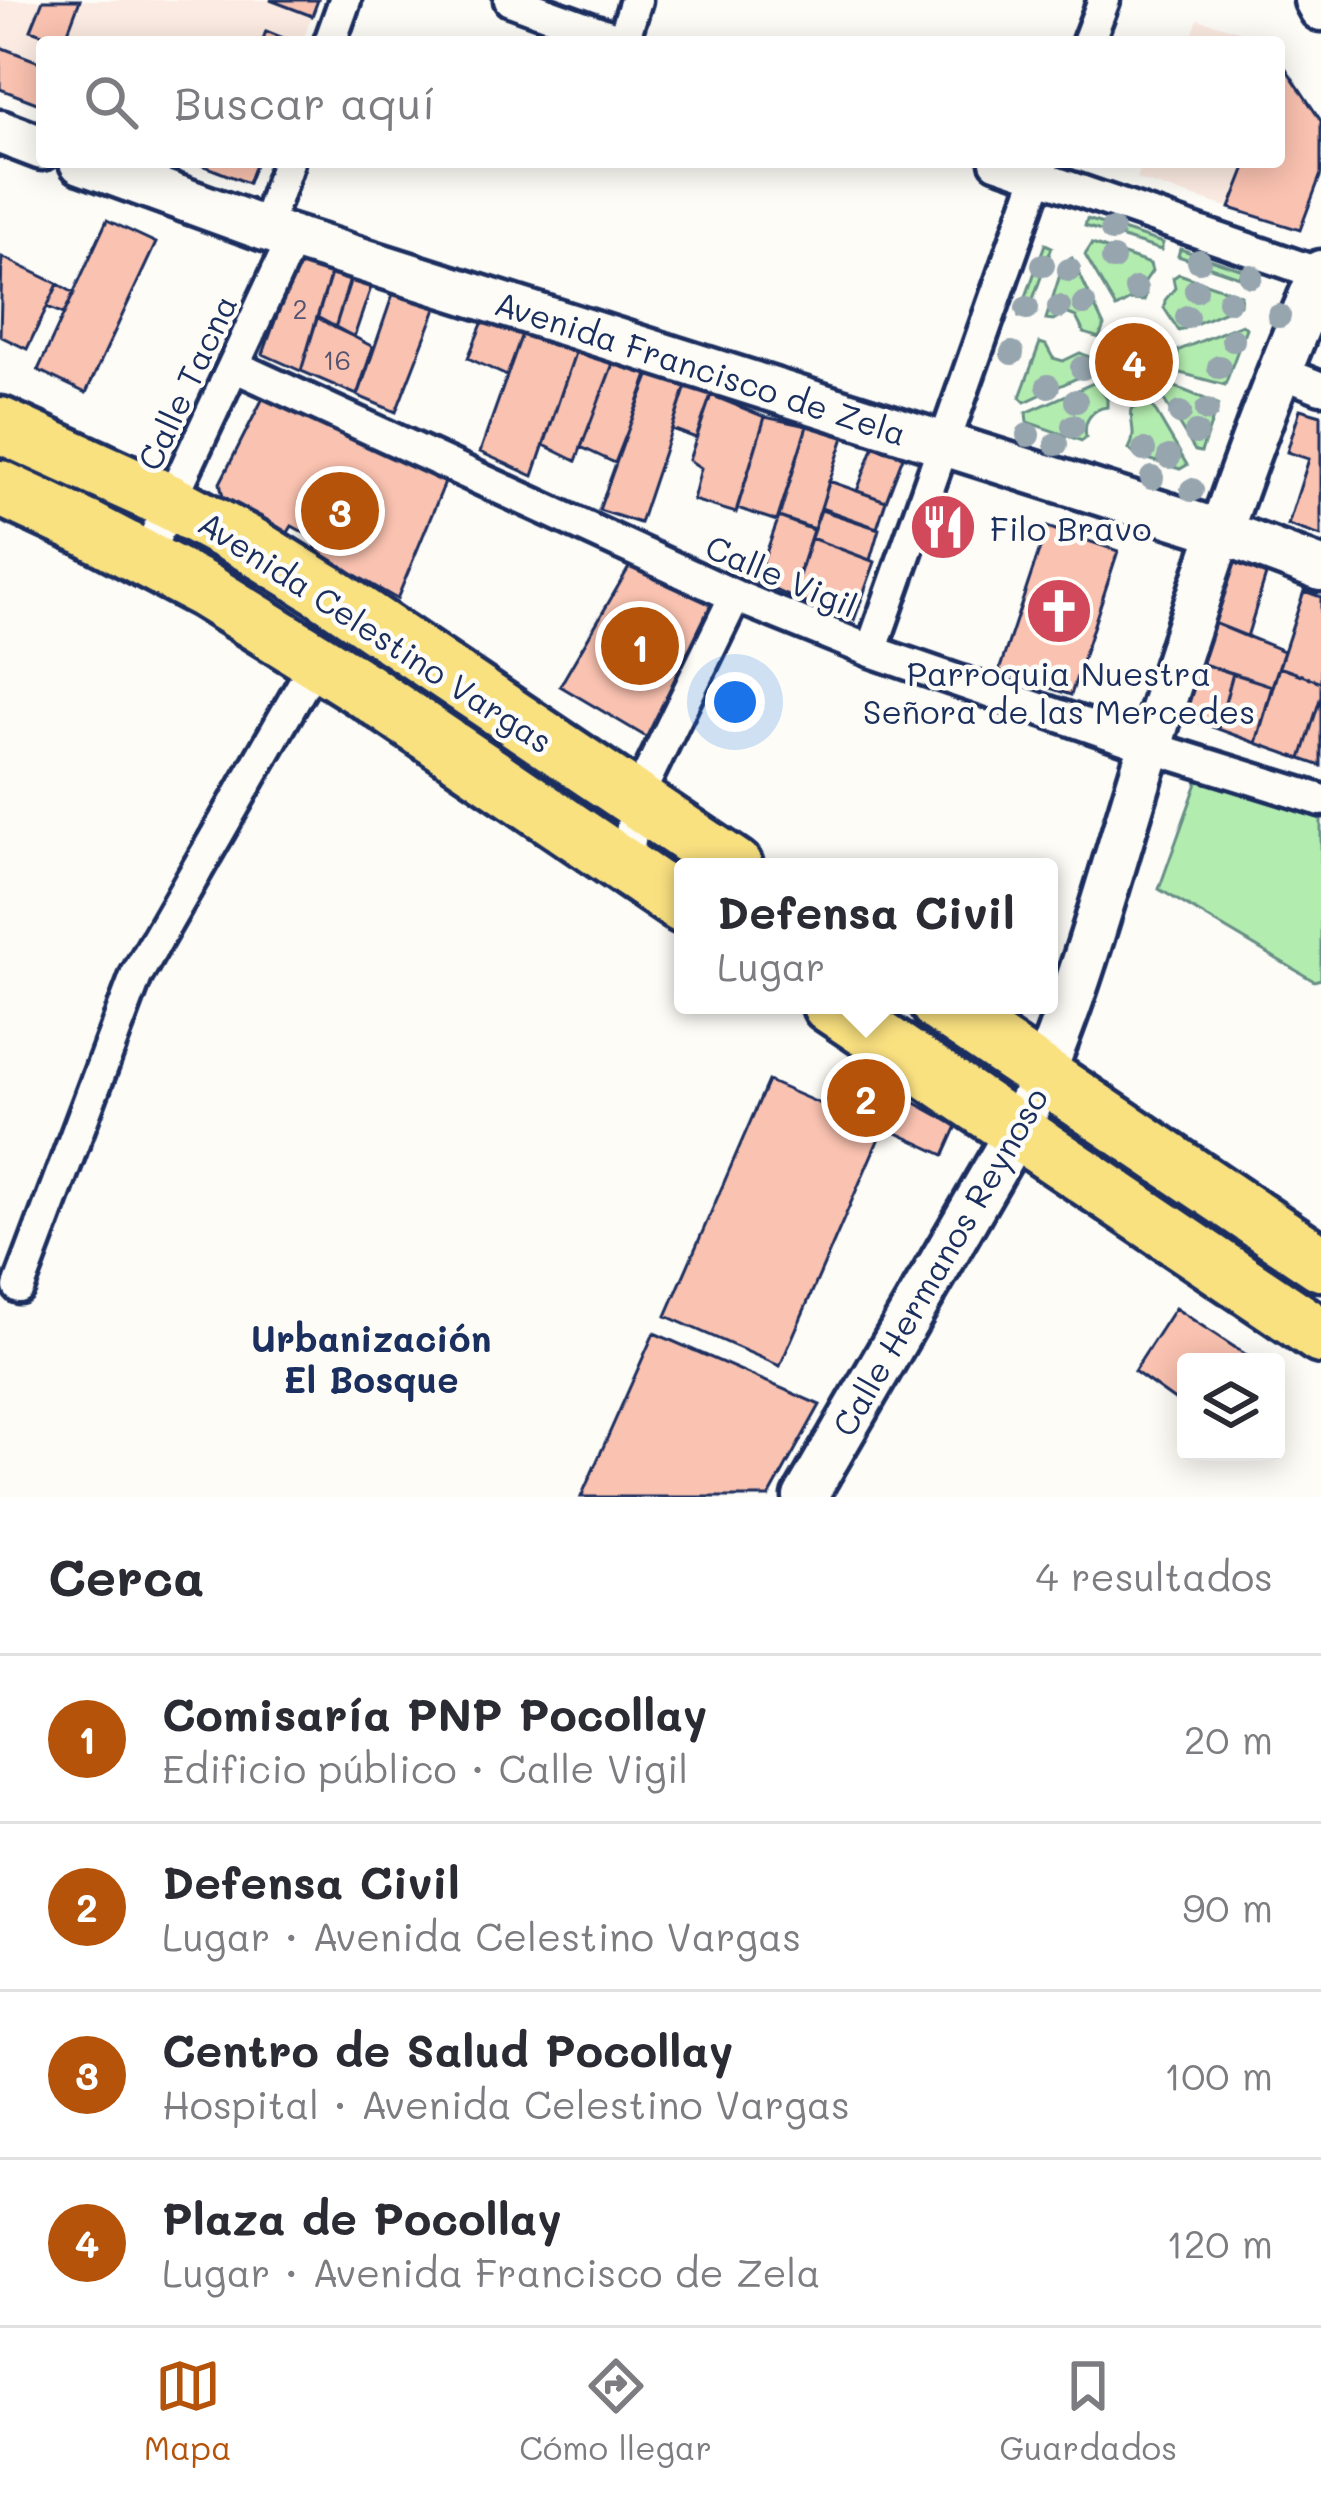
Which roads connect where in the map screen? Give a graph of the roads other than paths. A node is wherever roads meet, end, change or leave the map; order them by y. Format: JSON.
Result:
{"nodes":[{"id":1,"x":345,"y":0,"type":"edge"},
{"id":2,"x":510,"y":0,"type":"edge"},
{"id":3,"x":636,"y":0,"type":"edge"},
{"id":4,"x":1104,"y":0,"type":"edge"},
{"id":5,"x":1316,"y":0,"type":"edge"},
{"id":6,"x":1321,"y":9,"type":"edge"},
{"id":7,"x":332,"y":36,"type":"edge"},
{"id":8,"x":608,"y":36,"type":"edge"},
{"id":9,"x":626,"y":36,"type":"edge"},
{"id":10,"x":1090,"y":36,"type":"edge"},
{"id":11,"x":0,"y":132,"type":"edge"},
{"id":12,"x":36,"y":146,"type":"edge"},
{"id":13,"x":98,"y":168,"type":"edge"},
{"id":14,"x":287,"y":168,"type":"edge"},
{"id":15,"x":1040,"y":169,"type":"edge"},
{"id":16,"x":279,"y":234,"type":"junction"},
{"id":17,"x":1320,"y":273,"type":"edge"},
{"id":18,"x":234,"y":367,"type":"junction"},
{"id":19,"x":1281,"y":372,"type":"junction"},
{"id":20,"x":1321,"y":388,"type":"edge"},
{"id":21,"x":0,"y":425,"type":"edge"},
{"id":22,"x":945,"y":445,"type":"junction"},
{"id":23,"x":0,"y":488,"type":"edge"},
{"id":24,"x":170,"y":502,"type":"junction"},
{"id":25,"x":1222,"y":532,"type":"junction"},
{"id":26,"x":146,"y":558,"type":"junction"},
{"id":27,"x":1321,"y":569,"type":"edge"},
{"id":28,"x":735,"y":596,"type":"junction"},
{"id":29,"x":400,"y":640,"type":"junction"},
{"id":30,"x":871,"y":651,"type":"junction"},
{"id":31,"x":316,"y":662,"type":"junction"},
{"id":32,"x":366,"y":691,"type":"junction"},
{"id":33,"x":1150,"y":747,"type":"junction"},
{"id":34,"x":636,"y":800,"type":"junction"},
{"id":35,"x":1321,"y":800,"type":"edge"},
{"id":36,"x":722,"y":858,"type":"edge"},
{"id":37,"x":626,"y":867,"type":"junction"},
{"id":38,"x":674,"y":900,"type":"edge"},
{"id":39,"x":843,"y":1014,"type":"edge"},
{"id":40,"x":952,"y":1014,"type":"edge"},
{"id":41,"x":1044,"y":1076,"type":"junction"},
{"id":42,"x":1017,"y":1131,"type":"junction"},
{"id":43,"x":1321,"y":1263,"type":"edge"},
{"id":44,"x":19,"y":1287,"type":"dead end"},
{"id":45,"x":1321,"y":1336,"type":"edge"},
{"id":46,"x":805,"y":1497,"type":"edge"}],
"edges":[{"from":1,"to":7,"type":"street"},
{"from":2,"to":8,"type":"street"},
{"from":3,"to":9,"type":"street"},
{"from":4,"to":10,"type":"street"},
{"from":5,"to":6,"type":"street"},
{"from":11,"to":12,"type":"street"},
{"from":13,"to":16,"type":"street","name":"Avenida Francisco de Zela"},
{"from":14,"to":16,"type":"street","name":"Calle Tacna"},
{"from":15,"to":17,"type":"street"},
{"from":15,"to":22,"type":"street"},
{"from":16,"to":18,"type":"street","name":"Calle Tacna"},
{"from":16,"to":22,"type":"street","name":"Avenida Francisco de Zela"},
{"from":17,"to":19,"type":"street","name":"Calle Hermanos Reynoso"},
{"from":18,"to":24,"type":"street","name":"Calle Tacna"},
{"from":18,"to":28,"type":"street","name":"Calle Vigil"},
{"from":19,"to":20,"type":"street"},
{"from":19,"to":25,"type":"street","name":"Calle Hermanos Reynoso"},
{"from":21,"to":24,"type":"highway","name":"Avenida Celestino Vargas"},
{"from":22,"to":25,"type":"street","name":"Avenida Francisco de Zela"},
{"from":22,"to":30,"type":"street"},
{"from":23,"to":26,"type":"highway","name":"Avenida Celestino Vargas"},
{"from":24,"to":26,"type":"street","name":"Calle Tacna"},
{"from":24,"to":29,"type":"highway","name":"Avenida Celestino Vargas"},
{"from":25,"to":27,"type":"street","name":"Avenida Francisco de Zela"},
{"from":25,"to":33,"type":"street","name":"Calle Hermanos Reynoso"},
{"from":26,"to":31,"type":"highway","name":"Avenida Celestino Vargas"},
{"from":28,"to":30,"type":"street","name":"Calle Vigil"},
{"from":28,"to":34,"type":"street"},
{"from":29,"to":32,"type":"highway"},
{"from":29,"to":34,"type":"highway","name":"Avenida Celestino Vargas"},
{"from":30,"to":33,"type":"street","name":"Calle Vigil"},
{"from":31,"to":32,"type":"highway","name":"Avenida Celestino Vargas"},
{"from":31,"to":44,"type":"street"},
{"from":32,"to":37,"type":"highway","name":"Avenida Celestino Vargas"},
{"from":33,"to":35,"type":"street","name":"Calle Vigil"},
{"from":33,"to":41,"type":"street","name":"Calle Hermanos Reynoso"},
{"from":34,"to":36,"type":"highway","name":"Avenida Celestino Vargas"},
{"from":34,"to":37,"type":"street"},
{"from":37,"to":38,"type":"highway","name":"Avenida Celestino Vargas"},
{"from":39,"to":42,"type":"highway"},
{"from":40,"to":41,"type":"highway"},
{"from":41,"to":42,"type":"street","name":"Calle Hermanos Reynoso"},
{"from":41,"to":43,"type":"highway"},
{"from":42,"to":45,"type":"highway"},
{"from":42,"to":46,"type":"street","name":"Calle Hermanos Reynoso"}]}
